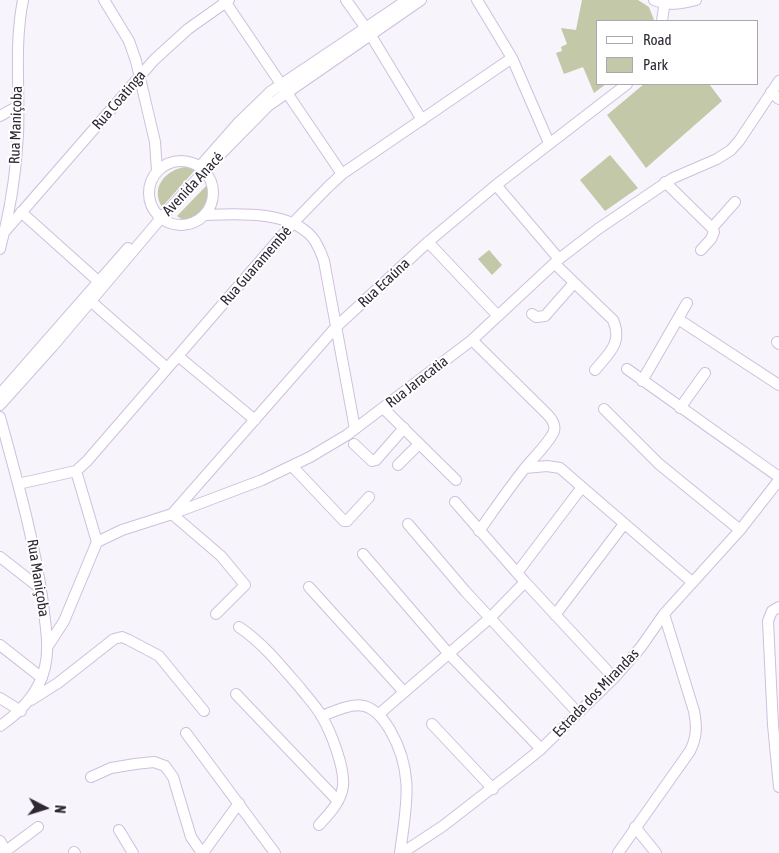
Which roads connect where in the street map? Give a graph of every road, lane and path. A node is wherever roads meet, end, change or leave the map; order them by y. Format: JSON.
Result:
{"nodes":[{"id":1,"x":23,"y":0,"type":"edge"},
{"id":2,"x":104,"y":0,"type":"edge"},
{"id":3,"x":346,"y":0,"type":"edge"},
{"id":4,"x":407,"y":0,"type":"edge"},
{"id":5,"x":421,"y":0,"type":"edge"},
{"id":6,"x":654,"y":0,"type":"edge"},
{"id":7,"x":694,"y":0,"type":"edge"},
{"id":8,"x":226,"y":1,"type":"edge"},
{"id":9,"x":479,"y":1,"type":"edge"},
{"id":10,"x":665,"y":2,"type":"edge"},
{"id":11,"x":662,"y":20,"type":"edge"},
{"id":12,"x":368,"y":31,"type":"junction"},
{"id":13,"x":512,"y":58,"type":"junction"},
{"id":14,"x":140,"y":76,"type":"junction"},
{"id":15,"x":779,"y":81,"type":"edge"},
{"id":16,"x":626,"y":85,"type":"edge"},
{"id":17,"x":284,"y":88,"type":"junction"},
{"id":18,"x":775,"y":95,"type":"edge"},
{"id":19,"x":18,"y":106,"type":"junction"},
{"id":20,"x":0,"y":116,"type":"edge"},
{"id":21,"x":422,"y":120,"type":"junction"},
{"id":22,"x":155,"y":142,"type":"junction"},
{"id":23,"x":549,"y":143,"type":"junction"},
{"id":24,"x":170,"y":163,"type":"junction"},
{"id":25,"x":201,"y":169,"type":"junction"},
{"id":26,"x":157,"y":171,"type":"junction"},
{"id":27,"x":342,"y":174,"type":"junction"},
{"id":28,"x":665,"y":182,"type":"junction"},
{"id":29,"x":496,"y":185,"type":"junction"},
{"id":30,"x":212,"y":202,"type":"junction"},
{"id":31,"x":735,"y":202,"type":"dead end"},
{"id":32,"x":9,"y":210,"type":"junction"},
{"id":33,"x":21,"y":212,"type":"junction"},
{"id":34,"x":237,"y":214,"type":"junction"},
{"id":35,"x":204,"y":215,"type":"junction"},
{"id":36,"x":159,"y":216,"type":"junction"},
{"id":37,"x":293,"y":224,"type":"junction"},
{"id":38,"x":712,"y":228,"type":"junction"},
{"id":39,"x":2,"y":236,"type":"edge"},
{"id":40,"x":428,"y":242,"type":"junction"},
{"id":41,"x":0,"y":248,"type":"edge"},
{"id":42,"x":701,"y":250,"type":"dead end"},
{"id":43,"x":557,"y":262,"type":"junction"},
{"id":44,"x":98,"y":281,"type":"junction"},
{"id":45,"x":574,"y":283,"type":"junction"},
{"id":46,"x":88,"y":299,"type":"junction"},
{"id":47,"x":687,"y":303,"type":"dead end"},
{"id":48,"x":532,"y":314,"type":"dead end"},
{"id":49,"x":498,"y":316,"type":"junction"},
{"id":50,"x":678,"y":319,"type":"junction"},
{"id":51,"x":336,"y":327,"type":"junction"},
{"id":52,"x":472,"y":340,"type":"junction"},
{"id":53,"x":178,"y":356,"type":"junction"},
{"id":54,"x":167,"y":368,"type":"junction"},
{"id":55,"x":627,"y":369,"type":"dead end"},
{"id":56,"x":595,"y":370,"type":"dead end"},
{"id":57,"x":705,"y":373,"type":"dead end"},
{"id":58,"x":642,"y":380,"type":"junction"},
{"id":59,"x":779,"y":385,"type":"edge"},
{"id":60,"x":0,"y":394,"type":"edge"},
{"id":61,"x":0,"y":405,"type":"edge"},
{"id":62,"x":383,"y":408,"type":"junction"},
{"id":63,"x":680,"y":408,"type":"junction"},
{"id":64,"x":604,"y":410,"type":"dead end"},
{"id":65,"x":0,"y":417,"type":"edge"},
{"id":66,"x":255,"y":420,"type":"junction"},
{"id":67,"x":404,"y":428,"type":"junction"},
{"id":68,"x":355,"y":429,"type":"junction"},
{"id":69,"x":354,"y":444,"type":"dead end"},
{"id":70,"x":419,"y":444,"type":"junction"},
{"id":71,"x":398,"y":465,"type":"dead end"},
{"id":72,"x":292,"y":466,"type":"junction"},
{"id":73,"x":525,"y":468,"type":"junction"},
{"id":74,"x":76,"y":471,"type":"junction"},
{"id":75,"x":779,"y":478,"type":"edge"},
{"id":76,"x":456,"y":480,"type":"dead end"},
{"id":77,"x":18,"y":484,"type":"junction"},
{"id":78,"x":582,"y":487,"type":"junction"},
{"id":79,"x":369,"y":497,"type":"dead end"},
{"id":80,"x":455,"y":502,"type":"dead end"},
{"id":81,"x":172,"y":514,"type":"junction"},
{"id":82,"x":408,"y":524,"type":"dead end"},
{"id":83,"x":624,"y":524,"type":"junction"},
{"id":84,"x":740,"y":530,"type":"junction"},
{"id":85,"x":479,"y":531,"type":"junction"},
{"id":86,"x":97,"y":542,"type":"junction"},
{"id":87,"x":363,"y":554,"type":"dead end"},
{"id":88,"x":0,"y":557,"type":"edge"},
{"id":89,"x":517,"y":573,"type":"junction"},
{"id":90,"x":525,"y":582,"type":"junction"},
{"id":91,"x":692,"y":582,"type":"junction"},
{"id":92,"x":309,"y":587,"type":"dead end"},
{"id":93,"x":41,"y":590,"type":"junction"},
{"id":94,"x":779,"y":607,"type":"edge"},
{"id":95,"x":216,"y":614,"type":"dead end"},
{"id":96,"x":664,"y":614,"type":"junction"},
{"id":97,"x":555,"y":615,"type":"junction"},
{"id":98,"x":490,"y":618,"type":"junction"},
{"id":99,"x":239,"y":627,"type":"dead end"},
{"id":100,"x":0,"y":645,"type":"edge"},
{"id":101,"x":48,"y":646,"type":"junction"},
{"id":102,"x":449,"y":654,"type":"junction"},
{"id":103,"x":775,"y":669,"type":"edge"},
{"id":104,"x":42,"y":678,"type":"junction"},
{"id":105,"x":614,"y":678,"type":"junction"},
{"id":106,"x":404,"y":692,"type":"junction"},
{"id":107,"x":236,"y":694,"type":"dead end"},
{"id":108,"x":0,"y":698,"type":"edge"},
{"id":109,"x":30,"y":701,"type":"junction"},
{"id":110,"x":20,"y":711,"type":"junction"},
{"id":111,"x":204,"y":711,"type":"dead end"},
{"id":112,"x":578,"y":713,"type":"junction"},
{"id":113,"x":380,"y":714,"type":"junction"},
{"id":114,"x":322,"y":716,"type":"junction"},
{"id":115,"x":432,"y":724,"type":"dead end"},
{"id":116,"x":776,"y":724,"type":"edge"},
{"id":117,"x":0,"y":726,"type":"edge"},
{"id":118,"x":186,"y":733,"type":"dead end"},
{"id":119,"x":541,"y":749,"type":"junction"},
{"id":120,"x":91,"y":776,"type":"dead end"},
{"id":121,"x":779,"y":787,"type":"edge"},
{"id":122,"x":493,"y":789,"type":"junction"},
{"id":123,"x":338,"y":801,"type":"junction"},
{"id":124,"x":239,"y":803,"type":"junction"},
{"id":125,"x":319,"y":825,"type":"dead end"},
{"id":126,"x":38,"y":827,"type":"dead end"},
{"id":127,"x":635,"y":828,"type":"junction"},
{"id":128,"x":119,"y":830,"type":"dead end"},
{"id":129,"x":0,"y":841,"type":"edge"},
{"id":130,"x":5,"y":852,"type":"edge"},
{"id":131,"x":133,"y":853,"type":"edge"},
{"id":132,"x":202,"y":853,"type":"edge"},
{"id":133,"x":275,"y":853,"type":"edge"},
{"id":134,"x":401,"y":853,"type":"edge"},
{"id":135,"x":618,"y":853,"type":"edge"},
{"id":136,"x":656,"y":853,"type":"edge"}],
"edges":[{"from":1,"to":19,"type":"street","name":"Rua Maniçoba"},
{"from":2,"to":14,"type":"street"},
{"from":3,"to":12,"type":"street"},
{"from":4,"to":12,"type":"street","name":"Avenida Anacé"},
{"from":5,"to":12,"type":"street","name":"Avenida Anacé"},
{"from":6,"to":10,"type":"street"},
{"from":7,"to":10,"type":"street"},
{"from":8,"to":14,"type":"street","name":"Rua Coatinga"},
{"from":8,"to":17,"type":"street"},
{"from":9,"to":13,"type":"street"},
{"from":10,"to":11,"type":"street"},
{"from":12,"to":17,"type":"street","name":"Avenida Anacé"},
{"from":12,"to":21,"type":"street"},
{"from":13,"to":21,"type":"street","name":"Rua Guaramembé"},
{"from":13,"to":23,"type":"street"},
{"from":14,"to":22,"type":"street"},
{"from":14,"to":33,"type":"street","name":"Rua Coatinga"},
{"from":15,"to":18,"type":"street","name":"Rua Jaracatia"},
{"from":16,"to":23,"type":"street","name":"Rua Ecaúna"},
{"from":17,"to":25,"type":"street","name":"Avenida Anacé"},
{"from":17,"to":27,"type":"street"},
{"from":18,"to":28,"type":"street","name":"Rua Jaracatia"},
{"from":19,"to":20,"type":"street"},
{"from":19,"to":32,"type":"street","name":"Rua Maniçoba"},
{"from":21,"to":27,"type":"street","name":"Rua Guaramembé"},
{"from":22,"to":24,"type":"street"},
{"from":22,"to":26,"type":"street"},
{"from":23,"to":29,"type":"street","name":"Rua Ecaúna"},
{"from":24,"to":25,"type":"street"},
{"from":24,"to":26,"type":"street"},
{"from":25,"to":30,"type":"street"},
{"from":25,"to":36,"type":"street","name":"Avenida Anacé"},
{"from":26,"to":36,"type":"street"},
{"from":27,"to":37,"type":"street","name":"Rua Guaramembé"},
{"from":28,"to":38,"type":"street"},
{"from":28,"to":43,"type":"street","name":"Rua Jaracatia"},
{"from":29,"to":40,"type":"street","name":"Rua Ecaúna"},
{"from":29,"to":43,"type":"street"},
{"from":30,"to":34,"type":"street"},
{"from":30,"to":35,"type":"street"},
{"from":31,"to":38,"type":"street"},
{"from":32,"to":33,"type":"street"},
{"from":32,"to":39,"type":"street","name":"Rua Maniçoba"},
{"from":33,"to":39,"type":"street","name":"Rua Coatinga"},
{"from":33,"to":44,"type":"street"},
{"from":34,"to":35,"type":"street"},
{"from":34,"to":37,"type":"street"},
{"from":35,"to":36,"type":"street"},
{"from":36,"to":44,"type":"street","name":"Avenida Anacé"},
{"from":36,"to":46,"type":"street","name":"Avenida Anacé"},
{"from":37,"to":51,"type":"street"},
{"from":37,"to":53,"type":"street","name":"Rua Guaramembé"},
{"from":38,"to":42,"type":"street"},
{"from":39,"to":41,"type":"street","name":"Rua Maniçoba"},
{"from":40,"to":49,"type":"street"},
{"from":40,"to":51,"type":"street","name":"Rua Ecaúna"},
{"from":43,"to":45,"type":"street"},
{"from":43,"to":49,"type":"street","name":"Rua Jaracatia"},
{"from":44,"to":46,"type":"street","name":"Avenida Anacé"},
{"from":45,"to":48,"type":"street"},
{"from":45,"to":56,"type":"street"},
{"from":46,"to":54,"type":"street"},
{"from":46,"to":60,"type":"street","name":"Avenida Anacé"},
{"from":46,"to":61,"type":"street","name":"Avenida Anacé"},
{"from":47,"to":50,"type":"street"},
{"from":49,"to":52,"type":"street","name":"Rua Jaracatia"},
{"from":50,"to":58,"type":"street"},
{"from":50,"to":59,"type":"street"},
{"from":51,"to":66,"type":"street","name":"Rua Ecaúna"},
{"from":51,"to":68,"type":"street"},
{"from":52,"to":62,"type":"street","name":"Rua Jaracatia"},
{"from":52,"to":73,"type":"street"},
{"from":53,"to":54,"type":"street","name":"Rua Guaramembé"},
{"from":53,"to":66,"type":"street"},
{"from":54,"to":74,"type":"street","name":"Rua Guaramembé"},
{"from":55,"to":58,"type":"street"},
{"from":57,"to":63,"type":"street"},
{"from":58,"to":63,"type":"street"},
{"from":62,"to":67,"type":"street"},
{"from":62,"to":68,"type":"street","name":"Rua Jaracatia"},
{"from":63,"to":75,"type":"street"},
{"from":64,"to":84,"type":"street"},
{"from":65,"to":77,"type":"street","name":"Rua Maniçoba"},
{"from":66,"to":81,"type":"street","name":"Rua Ecaúna"},
{"from":67,"to":69,"type":"street"},
{"from":67,"to":70,"type":"street"},
{"from":68,"to":72,"type":"street","name":"Rua Jaracatia"},
{"from":70,"to":71,"type":"street"},
{"from":70,"to":76,"type":"street"},
{"from":72,"to":79,"type":"street"},
{"from":72,"to":81,"type":"street","name":"Rua Jaracatia"},
{"from":73,"to":78,"type":"street"},
{"from":73,"to":85,"type":"street"},
{"from":74,"to":77,"type":"street"},
{"from":74,"to":86,"type":"street"},
{"from":75,"to":84,"type":"street","name":"Estrada dos Mirandas"},
{"from":77,"to":93,"type":"street","name":"Rua Maniçoba"},
{"from":78,"to":83,"type":"street"},
{"from":78,"to":89,"type":"street"},
{"from":80,"to":85,"type":"street"},
{"from":81,"to":86,"type":"street","name":"Rua Jaracatia"},
{"from":81,"to":95,"type":"street"},
{"from":82,"to":98,"type":"street"},
{"from":83,"to":91,"type":"street"},
{"from":83,"to":97,"type":"street"},
{"from":84,"to":91,"type":"street","name":"Estrada dos Mirandas"},
{"from":85,"to":89,"type":"street"},
{"from":86,"to":101,"type":"street"},
{"from":87,"to":102,"type":"street"},
{"from":88,"to":93,"type":"street"},
{"from":89,"to":90,"type":"street"},
{"from":90,"to":97,"type":"street"},
{"from":90,"to":98,"type":"street"},
{"from":91,"to":96,"type":"street","name":"Estrada dos Mirandas"},
{"from":92,"to":106,"type":"street"},
{"from":93,"to":101,"type":"street","name":"Rua Maniçoba"},
{"from":94,"to":103,"type":"street"},
{"from":96,"to":105,"type":"street","name":"Estrada dos Mirandas"},
{"from":96,"to":127,"type":"street"},
{"from":97,"to":105,"type":"street"},
{"from":98,"to":102,"type":"street"},
{"from":98,"to":112,"type":"street"},
{"from":99,"to":114,"type":"street"},
{"from":100,"to":104,"type":"street"},
{"from":101,"to":104,"type":"street","name":"Rua Maniçoba"},
{"from":102,"to":106,"type":"street"},
{"from":102,"to":119,"type":"street"},
{"from":103,"to":116,"type":"street"},
{"from":104,"to":109,"type":"street","name":"Rua Maniçoba"},
{"from":105,"to":112,"type":"street","name":"Estrada dos Mirandas"},
{"from":106,"to":113,"type":"street"},
{"from":107,"to":123,"type":"street"},
{"from":108,"to":110,"type":"street"},
{"from":109,"to":110,"type":"street","name":"Rua Maniçoba"},
{"from":109,"to":111,"type":"street"},
{"from":110,"to":117,"type":"street","name":"Rua Maniçoba"},
{"from":112,"to":119,"type":"street","name":"Estrada dos Mirandas"},
{"from":113,"to":114,"type":"street"},
{"from":113,"to":134,"type":"street"},
{"from":114,"to":123,"type":"street"},
{"from":115,"to":122,"type":"street"},
{"from":116,"to":121,"type":"street"},
{"from":118,"to":124,"type":"street"},
{"from":119,"to":122,"type":"street","name":"Estrada dos Mirandas"},
{"from":120,"to":132,"type":"street"},
{"from":122,"to":134,"type":"street","name":"Estrada dos Mirandas"},
{"from":123,"to":125,"type":"street"},
{"from":124,"to":132,"type":"street"},
{"from":124,"to":133,"type":"street"},
{"from":126,"to":130,"type":"street"},
{"from":127,"to":135,"type":"street"},
{"from":127,"to":136,"type":"street"},
{"from":128,"to":131,"type":"street"},
{"from":129,"to":130,"type":"street"}]}
